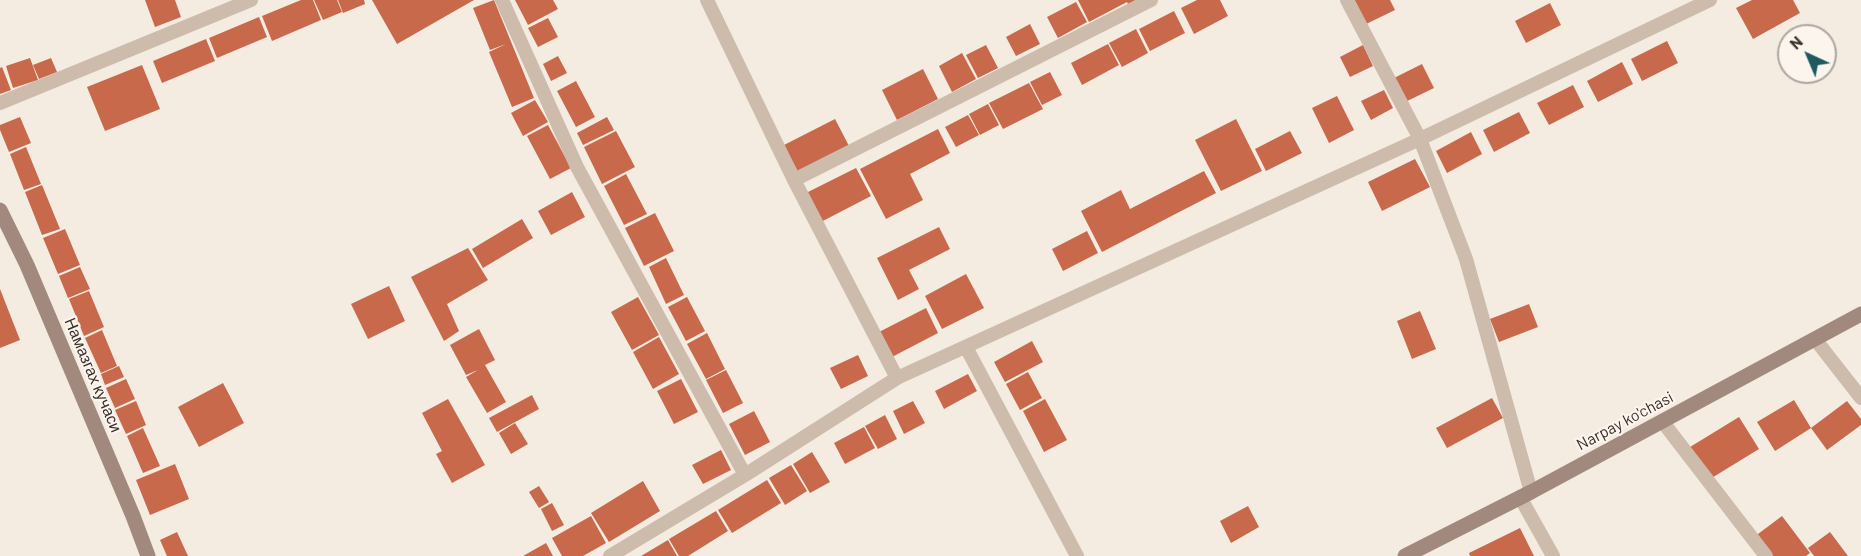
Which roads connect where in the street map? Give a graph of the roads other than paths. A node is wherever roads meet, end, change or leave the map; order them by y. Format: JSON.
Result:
{"nodes":[{"id":1,"x":251,"y":0,"type":"edge"},
{"id":2,"x":502,"y":0,"type":"edge"},
{"id":3,"x":707,"y":0,"type":"edge"},
{"id":4,"x":1151,"y":0,"type":"edge"},
{"id":5,"x":1347,"y":0,"type":"edge"},
{"id":6,"x":1710,"y":0,"type":"edge"},
{"id":7,"x":0,"y":103,"type":"edge"},
{"id":8,"x":1420,"y":139,"type":"junction"},
{"id":9,"x":794,"y":180,"type":"junction"},
{"id":10,"x":0,"y":210,"type":"edge"},
{"id":11,"x":1861,"y":314,"type":"edge"},
{"id":12,"x":1815,"y":339,"type":"junction"},
{"id":13,"x":966,"y":347,"type":"junction"},
{"id":14,"x":897,"y":378,"type":"junction"},
{"id":15,"x":1861,"y":398,"type":"edge"},
{"id":16,"x":1662,"y":421,"type":"junction"},
{"id":17,"x":745,"y":475,"type":"junction"},
{"id":18,"x":1526,"y":494,"type":"junction"},
{"id":19,"x":148,"y":556,"type":"edge"},
{"id":20,"x":610,"y":556,"type":"edge"},
{"id":21,"x":1077,"y":556,"type":"edge"},
{"id":22,"x":1405,"y":556,"type":"edge"},
{"id":23,"x":1553,"y":556,"type":"edge"},
{"id":24,"x":1766,"y":556,"type":"edge"}],
"edges":[{"from":1,"to":7,"type":"street"},
{"from":2,"to":17,"type":"street"},
{"from":3,"to":9,"type":"street"},
{"from":4,"to":9,"type":"street"},
{"from":5,"to":8,"type":"street"},
{"from":6,"to":8,"type":"street"},
{"from":8,"to":13,"type":"street"},
{"from":8,"to":18,"type":"street"},
{"from":9,"to":14,"type":"street"},
{"from":10,"to":19,"type":"main road","name":"Намазгах кучаси"},
{"from":11,"to":12,"type":"main road","name":"Narpay ko'chasi"},
{"from":12,"to":15,"type":"street"},
{"from":12,"to":16,"type":"main road","name":"Narpay ko'chasi"},
{"from":13,"to":14,"type":"street"},
{"from":13,"to":21,"type":"street"},
{"from":14,"to":17,"type":"street"},
{"from":16,"to":18,"type":"main road","name":"Narpay ko'chasi"},
{"from":16,"to":24,"type":"street"},
{"from":17,"to":20,"type":"street"},
{"from":18,"to":22,"type":"main road","name":"Narpay ko'chasi"},
{"from":18,"to":23,"type":"street"}]}
